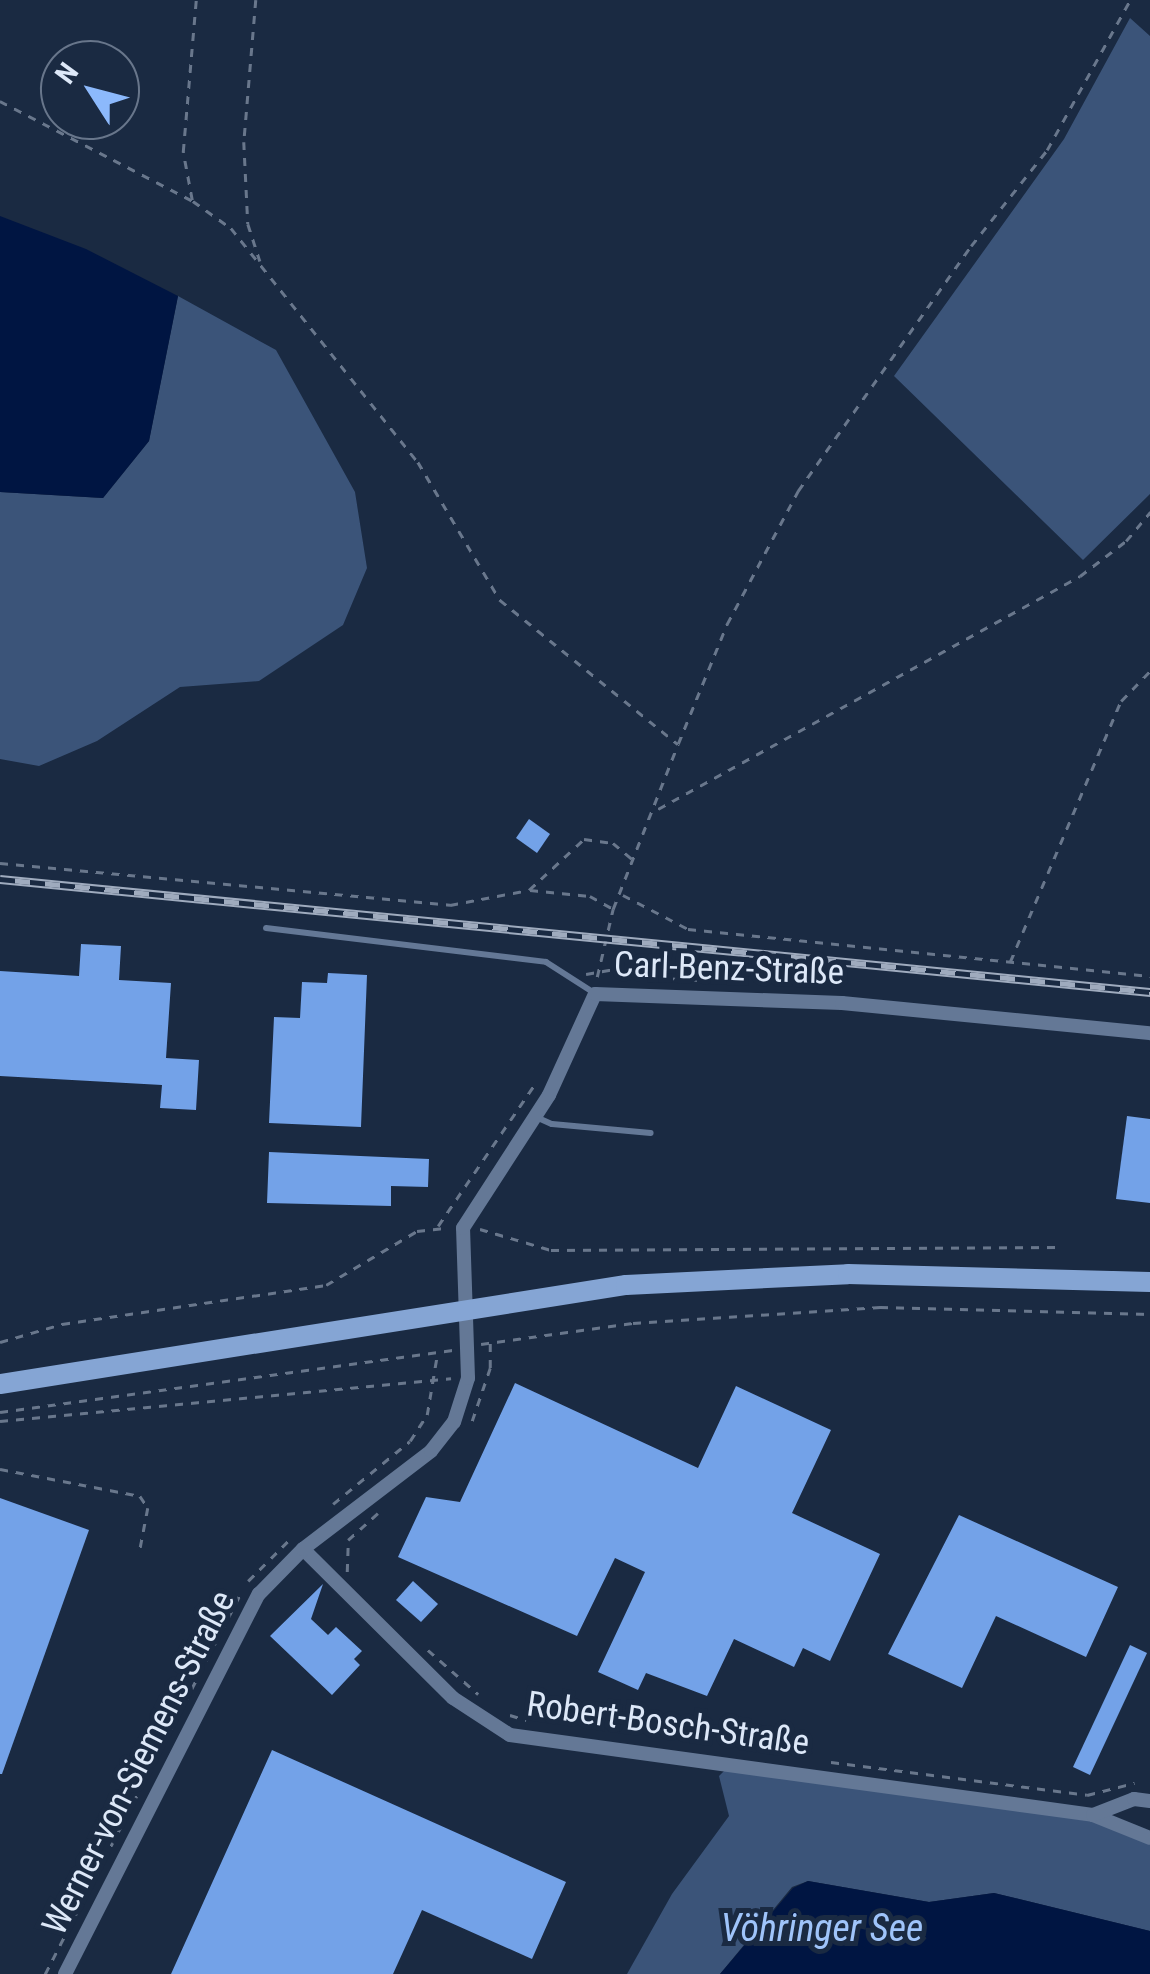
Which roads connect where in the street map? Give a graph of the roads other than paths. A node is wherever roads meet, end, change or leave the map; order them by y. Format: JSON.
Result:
{"nodes":[{"id":1,"x":266,"y":928,"type":"dead end"},
{"id":2,"x":595,"y":994,"type":"junction"},
{"id":3,"x":1150,"y":1034,"type":"edge"},
{"id":4,"x":534,"y":1116,"type":"junction"},
{"id":5,"x":651,"y":1133,"type":"dead end"},
{"id":6,"x":1150,"y":1282,"type":"edge"},
{"id":7,"x":463,"y":1308,"type":"junction"},
{"id":8,"x":0,"y":1384,"type":"edge"},
{"id":9,"x":304,"y":1550,"type":"junction"},
{"id":10,"x":1150,"y":1800,"type":"edge"},
{"id":11,"x":1093,"y":1815,"type":"junction"},
{"id":12,"x":1150,"y":1838,"type":"edge"},
{"id":13,"x":65,"y":1974,"type":"edge"}],
"edges":[{"from":1,"to":2,"type":"lane"},
{"from":2,"to":3,"type":"street","name":"Carl-Benz-Straße"},
{"from":2,"to":4,"type":"street","name":"Carl-Benz-Straße"},
{"from":4,"to":5,"type":"lane"},
{"from":4,"to":7,"type":"street","name":"Carl-Benz-Straße"},
{"from":6,"to":7,"type":"main road"},
{"from":7,"to":8,"type":"main road"},
{"from":7,"to":9,"type":"street","name":"Werner-von-Siemens-Straße"},
{"from":9,"to":11,"type":"street","name":"Robert-Bosch-Straße"},
{"from":9,"to":13,"type":"street","name":"Werner-von-Siemens-Straße"},
{"from":10,"to":11,"type":"street","name":"Robert-Bosch-Straße"},
{"from":11,"to":12,"type":"street","name":"Robert-Bosch-Straße"}]}
